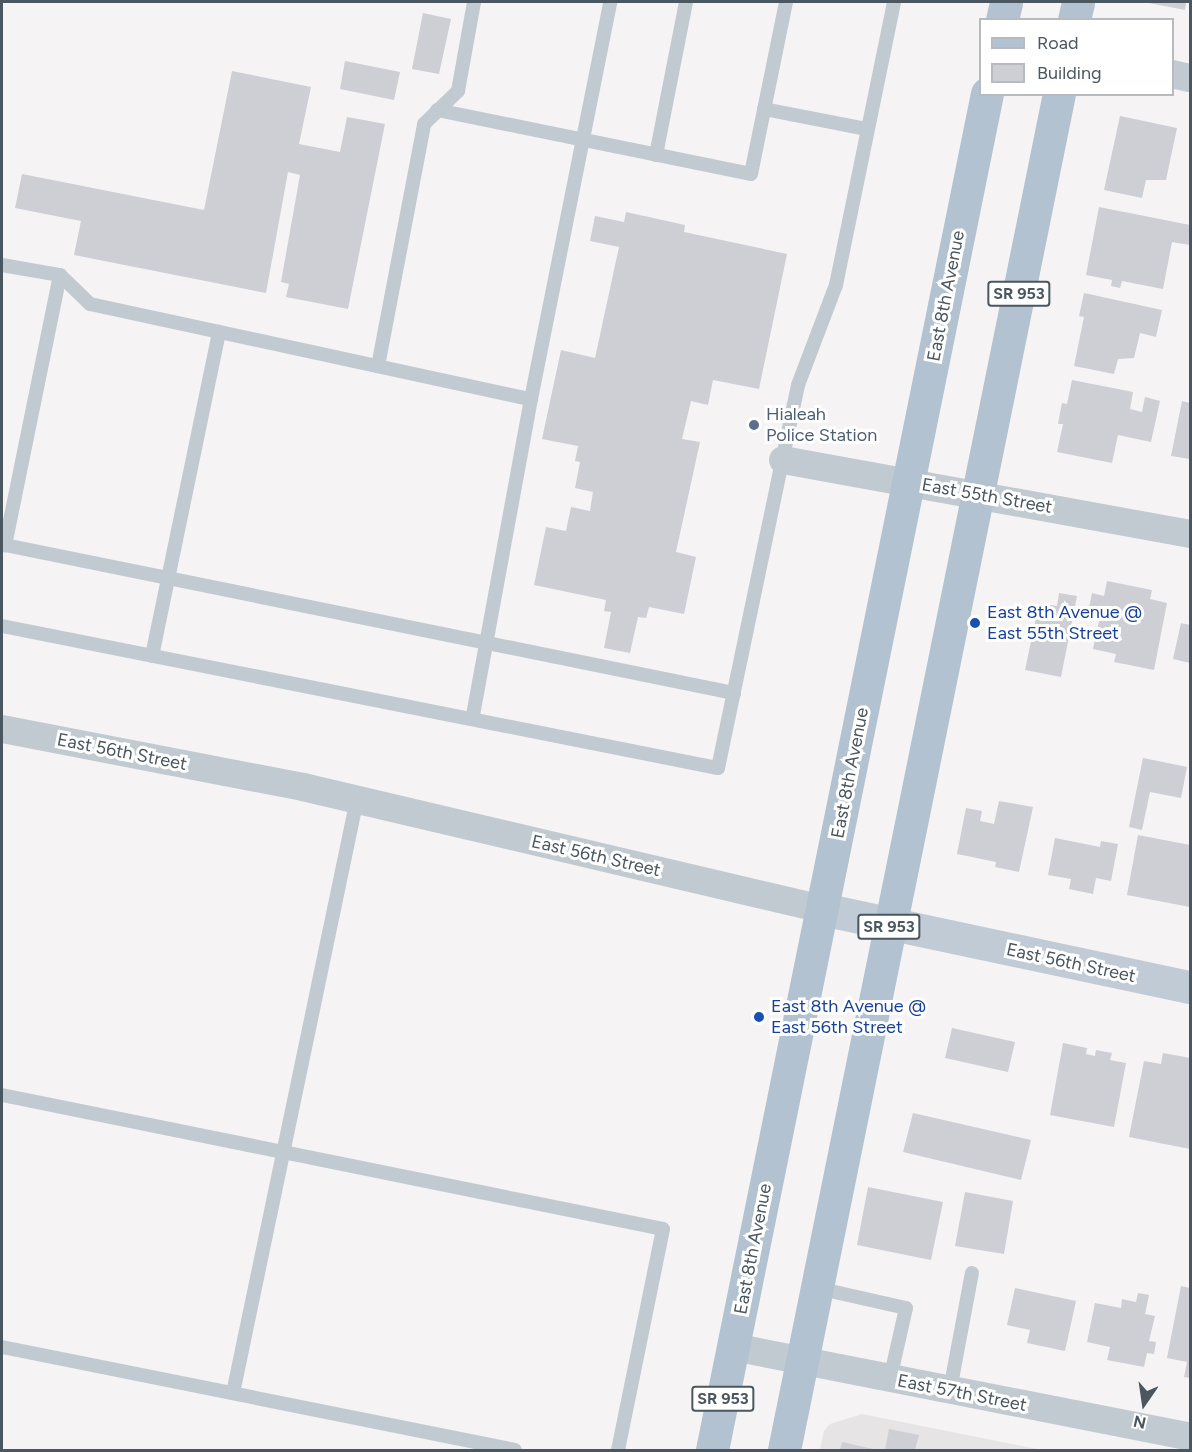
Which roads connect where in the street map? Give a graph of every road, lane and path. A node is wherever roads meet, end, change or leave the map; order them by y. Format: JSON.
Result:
{"nodes":[{"id":1,"x":474,"y":2,"type":"edge"},
{"id":2,"x":610,"y":2,"type":"edge"},
{"id":3,"x":686,"y":2,"type":"edge"},
{"id":4,"x":786,"y":2,"type":"edge"},
{"id":5,"x":894,"y":2,"type":"edge"},
{"id":6,"x":1006,"y":2,"type":"edge"},
{"id":7,"x":1078,"y":2,"type":"edge"},
{"id":8,"x":1002,"y":18,"type":"edge"},
{"id":9,"x":1074,"y":18,"type":"edge"},
{"id":10,"x":1174,"y":74,"type":"edge"},
{"id":11,"x":1191,"y":78,"type":"edge"},
{"id":12,"x":987,"y":96,"type":"edge"},
{"id":13,"x":1059,"y":96,"type":"edge"},
{"id":14,"x":764,"y":109,"type":"junction"},
{"id":15,"x":437,"y":110,"type":"junction"},
{"id":16,"x":867,"y":129,"type":"junction"},
{"id":17,"x":582,"y":140,"type":"junction"},
{"id":18,"x":656,"y":155,"type":"junction"},
{"id":19,"x":2,"y":265,"type":"edge"},
{"id":20,"x":60,"y":275,"type":"junction"},
{"id":21,"x":219,"y":332,"type":"junction"},
{"id":22,"x":378,"y":366,"type":"junction"},
{"id":23,"x":531,"y":399,"type":"junction"},
{"id":24,"x":783,"y":460,"type":"junction"},
{"id":25,"x":909,"y":482,"type":"junction"},
{"id":26,"x":979,"y":494,"type":"junction"},
{"id":27,"x":1191,"y":534,"type":"edge"},
{"id":28,"x":168,"y":578,"type":"junction"},
{"id":29,"x":2,"y":626,"type":"edge"},
{"id":30,"x":486,"y":643,"type":"junction"},
{"id":31,"x":152,"y":656,"type":"junction"},
{"id":32,"x":734,"y":693,"type":"junction"},
{"id":33,"x":472,"y":719,"type":"junction"},
{"id":34,"x":2,"y":729,"type":"edge"},
{"id":35,"x":357,"y":799,"type":"junction"},
{"id":36,"x":822,"y":909,"type":"junction"},
{"id":37,"x":890,"y":925,"type":"junction"},
{"id":38,"x":1191,"y":987,"type":"edge"},
{"id":39,"x":2,"y":1095,"type":"edge"},
{"id":40,"x":283,"y":1152,"type":"junction"},
{"id":41,"x":972,"y":1273,"type":"dead end"},
{"id":42,"x":817,"y":1288,"type":"junction"},
{"id":43,"x":2,"y":1347,"type":"edge"},
{"id":44,"x":733,"y":1347,"type":"junction"},
{"id":45,"x":802,"y":1361,"type":"junction"},
{"id":46,"x":890,"y":1378,"type":"junction"},
{"id":47,"x":950,"y":1390,"type":"junction"},
{"id":48,"x":233,"y":1393,"type":"junction"},
{"id":49,"x":1191,"y":1437,"type":"edge"},
{"id":50,"x":515,"y":1450,"type":"edge"},
{"id":51,"x":618,"y":1450,"type":"edge"},
{"id":52,"x":712,"y":1450,"type":"edge"},
{"id":53,"x":784,"y":1450,"type":"edge"}],
"edges":[{"from":1,"to":15,"type":"lane"},
{"from":2,"to":17,"type":"lane"},
{"from":3,"to":18,"type":"lane"},
{"from":4,"to":14,"type":"lane"},
{"from":5,"to":16,"type":"lane"},
{"from":6,"to":8,"type":"main road"},
{"from":7,"to":9,"type":"main road"},
{"from":10,"to":11,"type":"street"},
{"from":12,"to":25,"type":"main road","name":"East 8th Avenue","number":"SR 953"},
{"from":13,"to":26,"type":"main road","number":"SR 953"},
{"from":14,"to":16,"type":"lane"},
{"from":14,"to":18,"type":"lane"},
{"from":15,"to":17,"type":"lane"},
{"from":15,"to":22,"type":"lane"},
{"from":16,"to":24,"type":"lane"},
{"from":17,"to":18,"type":"lane"},
{"from":17,"to":23,"type":"lane"},
{"from":19,"to":20,"type":"lane"},
{"from":20,"to":21,"type":"lane"},
{"from":20,"to":28,"type":"lane"},
{"from":21,"to":22,"type":"lane"},
{"from":21,"to":28,"type":"lane"},
{"from":22,"to":23,"type":"lane"},
{"from":23,"to":30,"type":"lane"},
{"from":24,"to":25,"type":"street","name":"East 55th Street"},
{"from":24,"to":32,"type":"lane"},
{"from":25,"to":26,"type":"street","name":"East 55th Street"},
{"from":25,"to":36,"type":"main road","name":"East 8th Avenue","number":"SR 953"},
{"from":26,"to":27,"type":"street","name":"East 55th Street"},
{"from":26,"to":37,"type":"main road","number":"SR 953"},
{"from":28,"to":30,"type":"lane"},
{"from":28,"to":31,"type":"lane"},
{"from":29,"to":31,"type":"lane"},
{"from":30,"to":32,"type":"lane"},
{"from":30,"to":33,"type":"lane"},
{"from":31,"to":33,"type":"lane"},
{"from":32,"to":33,"type":"lane"},
{"from":34,"to":35,"type":"street","name":"East 56th Street"},
{"from":35,"to":36,"type":"street","name":"East 56th Street"},
{"from":35,"to":40,"type":"lane"},
{"from":36,"to":37,"type":"street","name":"East 56th Street"},
{"from":36,"to":44,"type":"main road","name":"East 8th Avenue","number":"SR 953"},
{"from":37,"to":38,"type":"street","name":"East 56th Street"},
{"from":37,"to":42,"type":"main road","number":"SR 953"},
{"from":39,"to":40,"type":"lane"},
{"from":40,"to":48,"type":"lane"},
{"from":40,"to":51,"type":"lane"},
{"from":41,"to":47,"type":"lane"},
{"from":42,"to":45,"type":"main road","number":"SR 953"},
{"from":42,"to":46,"type":"lane"},
{"from":43,"to":48,"type":"lane"},
{"from":44,"to":45,"type":"street","name":"East 57th Street"},
{"from":44,"to":52,"type":"main road","name":"East 8th Avenue","number":"SR 953"},
{"from":45,"to":46,"type":"street","name":"East 57th Street"},
{"from":45,"to":53,"type":"main road","number":"SR 953"},
{"from":46,"to":47,"type":"street","name":"East 57th Street"},
{"from":47,"to":49,"type":"street","name":"East 57th Street"},
{"from":48,"to":50,"type":"lane"}]}
